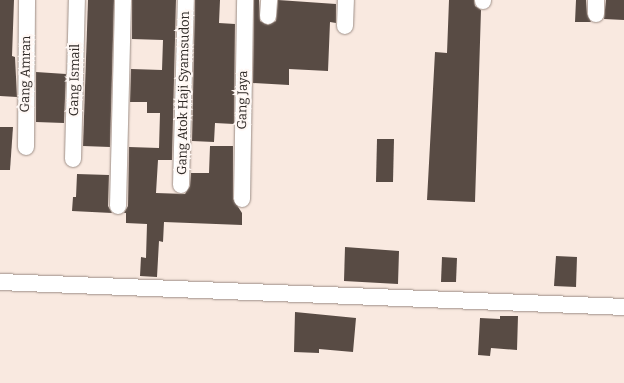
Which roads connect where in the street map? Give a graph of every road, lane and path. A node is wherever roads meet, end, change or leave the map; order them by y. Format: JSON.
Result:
{"nodes":[{"id":1,"x":28,"y":0,"type":"edge"},
{"id":2,"x":76,"y":0,"type":"edge"},
{"id":3,"x":123,"y":0,"type":"edge"},
{"id":4,"x":186,"y":0,"type":"edge"},
{"id":5,"x":245,"y":0,"type":"edge"},
{"id":6,"x":269,"y":0,"type":"edge"},
{"id":7,"x":346,"y":0,"type":"edge"},
{"id":8,"x":268,"y":16,"type":"dead end"},
{"id":9,"x":345,"y":26,"type":"dead end"},
{"id":10,"x":26,"y":147,"type":"dead end"},
{"id":11,"x":73,"y":159,"type":"dead end"},
{"id":12,"x":181,"y":185,"type":"dead end"},
{"id":13,"x":242,"y":199,"type":"dead end"},
{"id":14,"x":118,"y":206,"type":"dead end"},
{"id":15,"x":0,"y":282,"type":"edge"},
{"id":16,"x":624,"y":307,"type":"edge"}],
"edges":[{"from":1,"to":10,"type":"street","name":"Gang Amran"},
{"from":2,"to":11,"type":"street","name":"Gang Ismail"},
{"from":3,"to":14,"type":"street"},
{"from":4,"to":12,"type":"street","name":"Gang Atok Haji Syamsudon"},
{"from":5,"to":13,"type":"street","name":"Gang Jaya"},
{"from":6,"to":8,"type":"street"},
{"from":7,"to":9,"type":"street"},
{"from":15,"to":16,"type":"street"}]}
